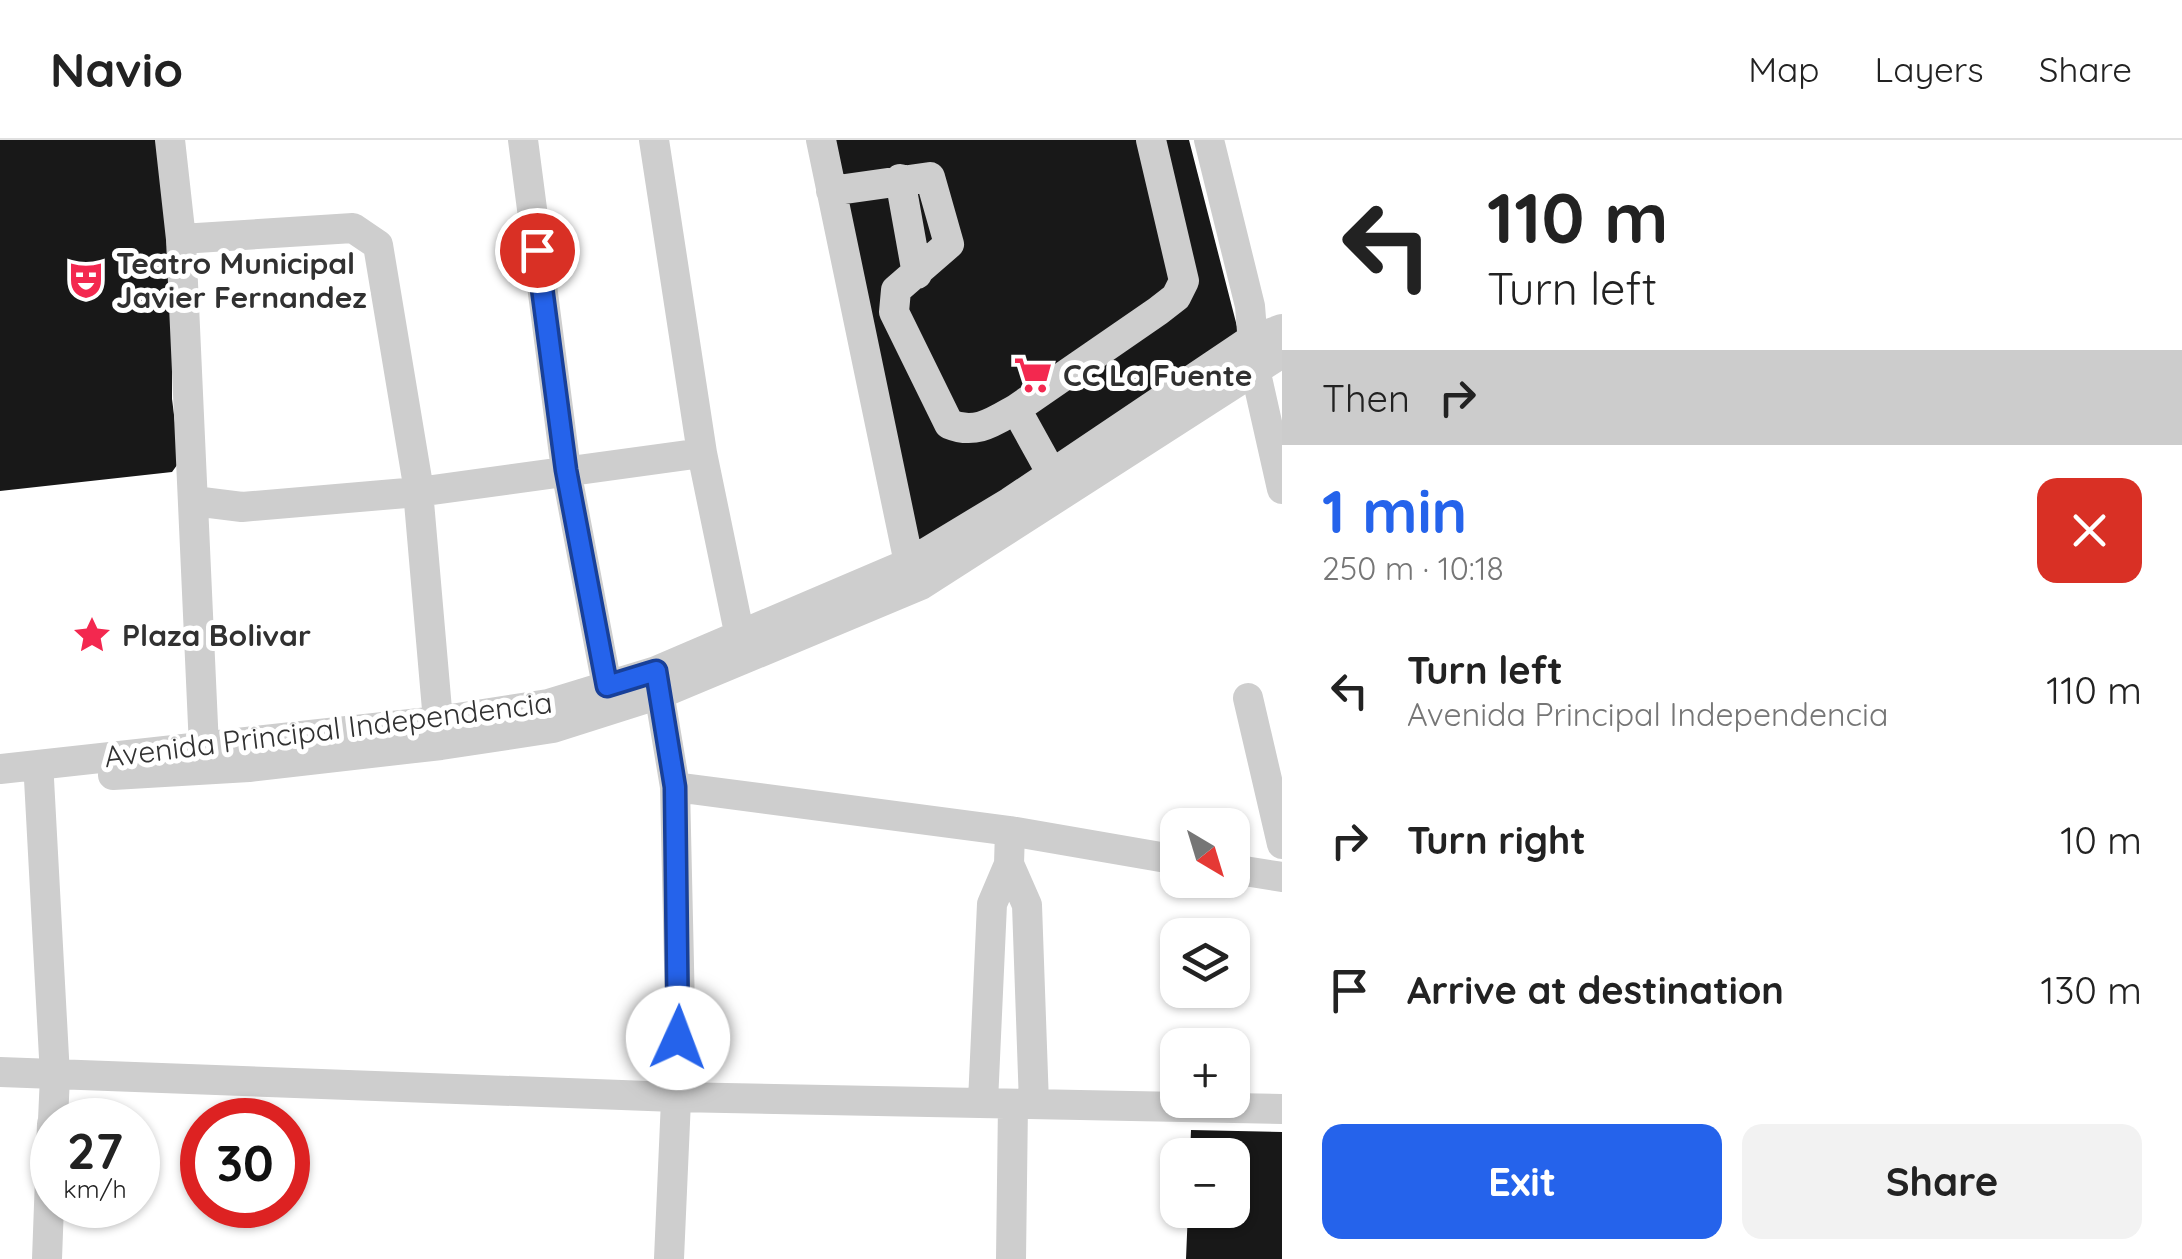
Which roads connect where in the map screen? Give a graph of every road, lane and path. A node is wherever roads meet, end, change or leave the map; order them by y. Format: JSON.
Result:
{"nodes":[{"id":1,"x":170,"y":140,"type":"edge"},
{"id":2,"x":522,"y":140,"type":"edge"},
{"id":3,"x":654,"y":140,"type":"edge"},
{"id":4,"x":820,"y":140,"type":"edge"},
{"id":5,"x":1151,"y":140,"type":"edge"},
{"id":6,"x":1209,"y":140,"type":"edge"},
{"id":7,"x":831,"y":191,"type":"junction"},
{"id":8,"x":181,"y":239,"type":"junction"},
{"id":9,"x":1272,"y":348,"type":"edge"},
{"id":10,"x":1016,"y":409,"type":"junction"},
{"id":11,"x":702,"y":454,"type":"junction"},
{"id":12,"x":566,"y":470,"type":"junction"},
{"id":13,"x":1052,"y":474,"type":"junction"},
{"id":14,"x":1282,"y":489,"type":"edge"},
{"id":15,"x":418,"y":492,"type":"junction"},
{"id":16,"x":194,"y":501,"type":"junction"},
{"id":17,"x":910,"y":563,"type":"junction"},
{"id":18,"x":740,"y":637,"type":"junction"},
{"id":19,"x":658,"y":683,"type":"junction"},
{"id":20,"x":607,"y":686,"type":"junction"},
{"id":21,"x":1248,"y":698,"type":"dead end"},
{"id":22,"x":438,"y":721,"type":"junction"},
{"id":23,"x":204,"y":747,"type":"junction"},
{"id":24,"x":0,"y":769,"type":"edge"},
{"id":25,"x":38,"y":779,"type":"junction"},
{"id":26,"x":0,"y":783,"type":"edge"},
{"id":27,"x":675,"y":787,"type":"junction"},
{"id":28,"x":1010,"y":832,"type":"junction"},
{"id":29,"x":1282,"y":844,"type":"edge"},
{"id":30,"x":1160,"y":857,"type":"edge"},
{"id":31,"x":1009,"y":864,"type":"junction"},
{"id":32,"x":1250,"y":872,"type":"edge"},
{"id":33,"x":1282,"y":878,"type":"edge"},
{"id":34,"x":986,"y":1060,"type":"junction"},
{"id":35,"x":1032,"y":1061,"type":"junction"},
{"id":36,"x":0,"y":1072,"type":"edge"},
{"id":37,"x":54,"y":1076,"type":"junction"},
{"id":38,"x":675,"y":1096,"type":"junction"},
{"id":39,"x":54,"y":1098,"type":"edge"},
{"id":40,"x":1010,"y":1103,"type":"junction"},
{"id":41,"x":1282,"y":1109,"type":"edge"},
{"id":42,"x":48,"y":1228,"type":"edge"},
{"id":43,"x":47,"y":1259,"type":"edge"},
{"id":44,"x":669,"y":1259,"type":"edge"},
{"id":45,"x":1011,"y":1259,"type":"edge"}],
"edges":[{"from":1,"to":8,"type":"street"},
{"from":2,"to":12,"type":"street"},
{"from":3,"to":11,"type":"street"},
{"from":4,"to":7,"type":"street"},
{"from":5,"to":10,"type":"street"},
{"from":6,"to":9,"type":"street"},
{"from":7,"to":10,"type":"street"},
{"from":7,"to":17,"type":"street"},
{"from":8,"to":15,"type":"street"},
{"from":8,"to":16,"type":"street"},
{"from":9,"to":13,"type":"street","name":"Avenida Principal Independencia"},
{"from":9,"to":14,"type":"street"},
{"from":9,"to":19,"type":"street","name":"Avenida Principal Independencia"},
{"from":10,"to":13,"type":"street"},
{"from":11,"to":12,"type":"street"},
{"from":11,"to":18,"type":"street"},
{"from":12,"to":15,"type":"street"},
{"from":12,"to":20,"type":"street"},
{"from":13,"to":17,"type":"street","name":"Avenida Principal Independencia"},
{"from":15,"to":16,"type":"street"},
{"from":15,"to":22,"type":"street"},
{"from":16,"to":23,"type":"street"},
{"from":17,"to":18,"type":"street","name":"Avenida Principal Independencia"},
{"from":18,"to":19,"type":"street","name":"Avenida Principal Independencia"},
{"from":19,"to":20,"type":"street","name":"Avenida Principal Independencia"},
{"from":19,"to":25,"type":"street","name":"Avenida Principal Independencia"},
{"from":19,"to":27,"type":"street"},
{"from":20,"to":22,"type":"street","name":"Avenida Principal Independencia"},
{"from":21,"to":29,"type":"street"},
{"from":22,"to":23,"type":"street","name":"Avenida Principal Independencia"},
{"from":23,"to":24,"type":"street","name":"Avenida Principal Independencia"},
{"from":25,"to":26,"type":"street","name":"Avenida Principal Independencia"},
{"from":25,"to":37,"type":"street"},
{"from":27,"to":28,"type":"street"},
{"from":27,"to":38,"type":"street"},
{"from":28,"to":30,"type":"street"},
{"from":28,"to":31,"type":"street"},
{"from":31,"to":34,"type":"street"},
{"from":31,"to":35,"type":"street"},
{"from":32,"to":33,"type":"street"},
{"from":34,"to":35,"type":"street"},
{"from":34,"to":40,"type":"street"},
{"from":35,"to":40,"type":"street"},
{"from":36,"to":37,"type":"street"},
{"from":37,"to":38,"type":"street"},
{"from":37,"to":39,"type":"street"},
{"from":38,"to":40,"type":"street"},
{"from":38,"to":44,"type":"street"},
{"from":40,"to":41,"type":"street"},
{"from":40,"to":45,"type":"street"},
{"from":42,"to":43,"type":"street"}]}
